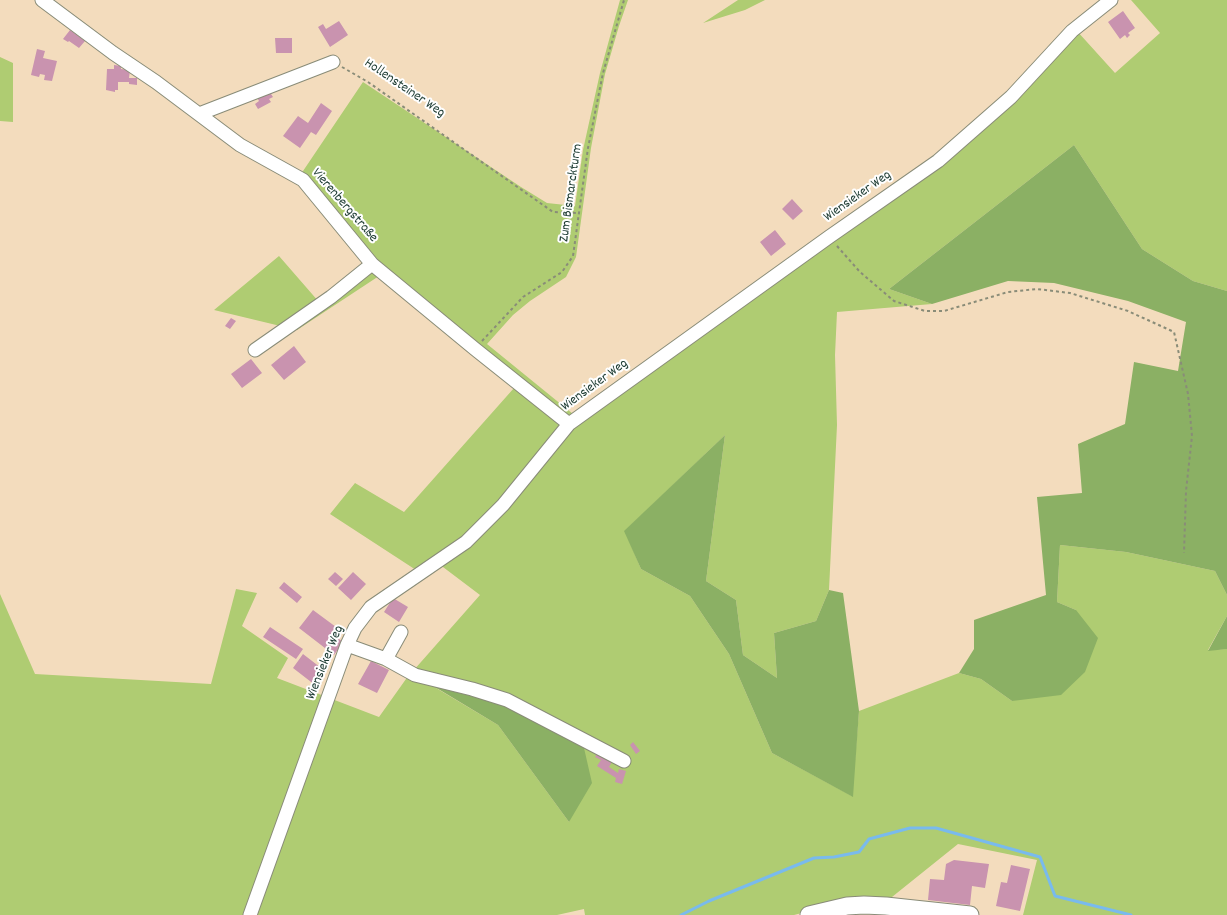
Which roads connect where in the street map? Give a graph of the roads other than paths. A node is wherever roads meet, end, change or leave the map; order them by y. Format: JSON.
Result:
{"nodes":[{"id":1,"x":42,"y":0,"type":"edge"},
{"id":2,"x":1110,"y":0,"type":"edge"},
{"id":3,"x":333,"y":62,"type":"road end"},
{"id":4,"x":199,"y":114,"type":"junction"},
{"id":5,"x":372,"y":264,"type":"junction"},
{"id":6,"x":255,"y":350,"type":"dead end"},
{"id":7,"x":569,"y":424,"type":"junction"},
{"id":8,"x":401,"y":632,"type":"dead end"},
{"id":9,"x":347,"y":645,"type":"junction"},
{"id":10,"x":386,"y":659,"type":"junction"},
{"id":11,"x":624,"y":761,"type":"dead end"},
{"id":12,"x":864,"y":910,"type":"edge"},
{"id":13,"x":250,"y":915,"type":"edge"},
{"id":14,"x":809,"y":915,"type":"edge"},
{"id":15,"x":970,"y":915,"type":"edge"}],
"edges":[{"from":1,"to":4,"type":"street","name":"Vierenbergstraße"},
{"from":2,"to":7,"type":"street","name":"Wiensieker Weg"},
{"from":3,"to":4,"type":"street"},
{"from":4,"to":5,"type":"street","name":"Vierenbergstraße"},
{"from":5,"to":6,"type":"street"},
{"from":5,"to":7,"type":"street","name":"Vierenbergstraße"},
{"from":7,"to":9,"type":"street","name":"Wiensieker Weg"},
{"from":8,"to":10,"type":"street"},
{"from":9,"to":10,"type":"street"},
{"from":9,"to":13,"type":"street","name":"Wiensieker Weg"},
{"from":10,"to":11,"type":"street"},
{"from":12,"to":14,"type":"main road"},
{"from":12,"to":15,"type":"main road"}]}
